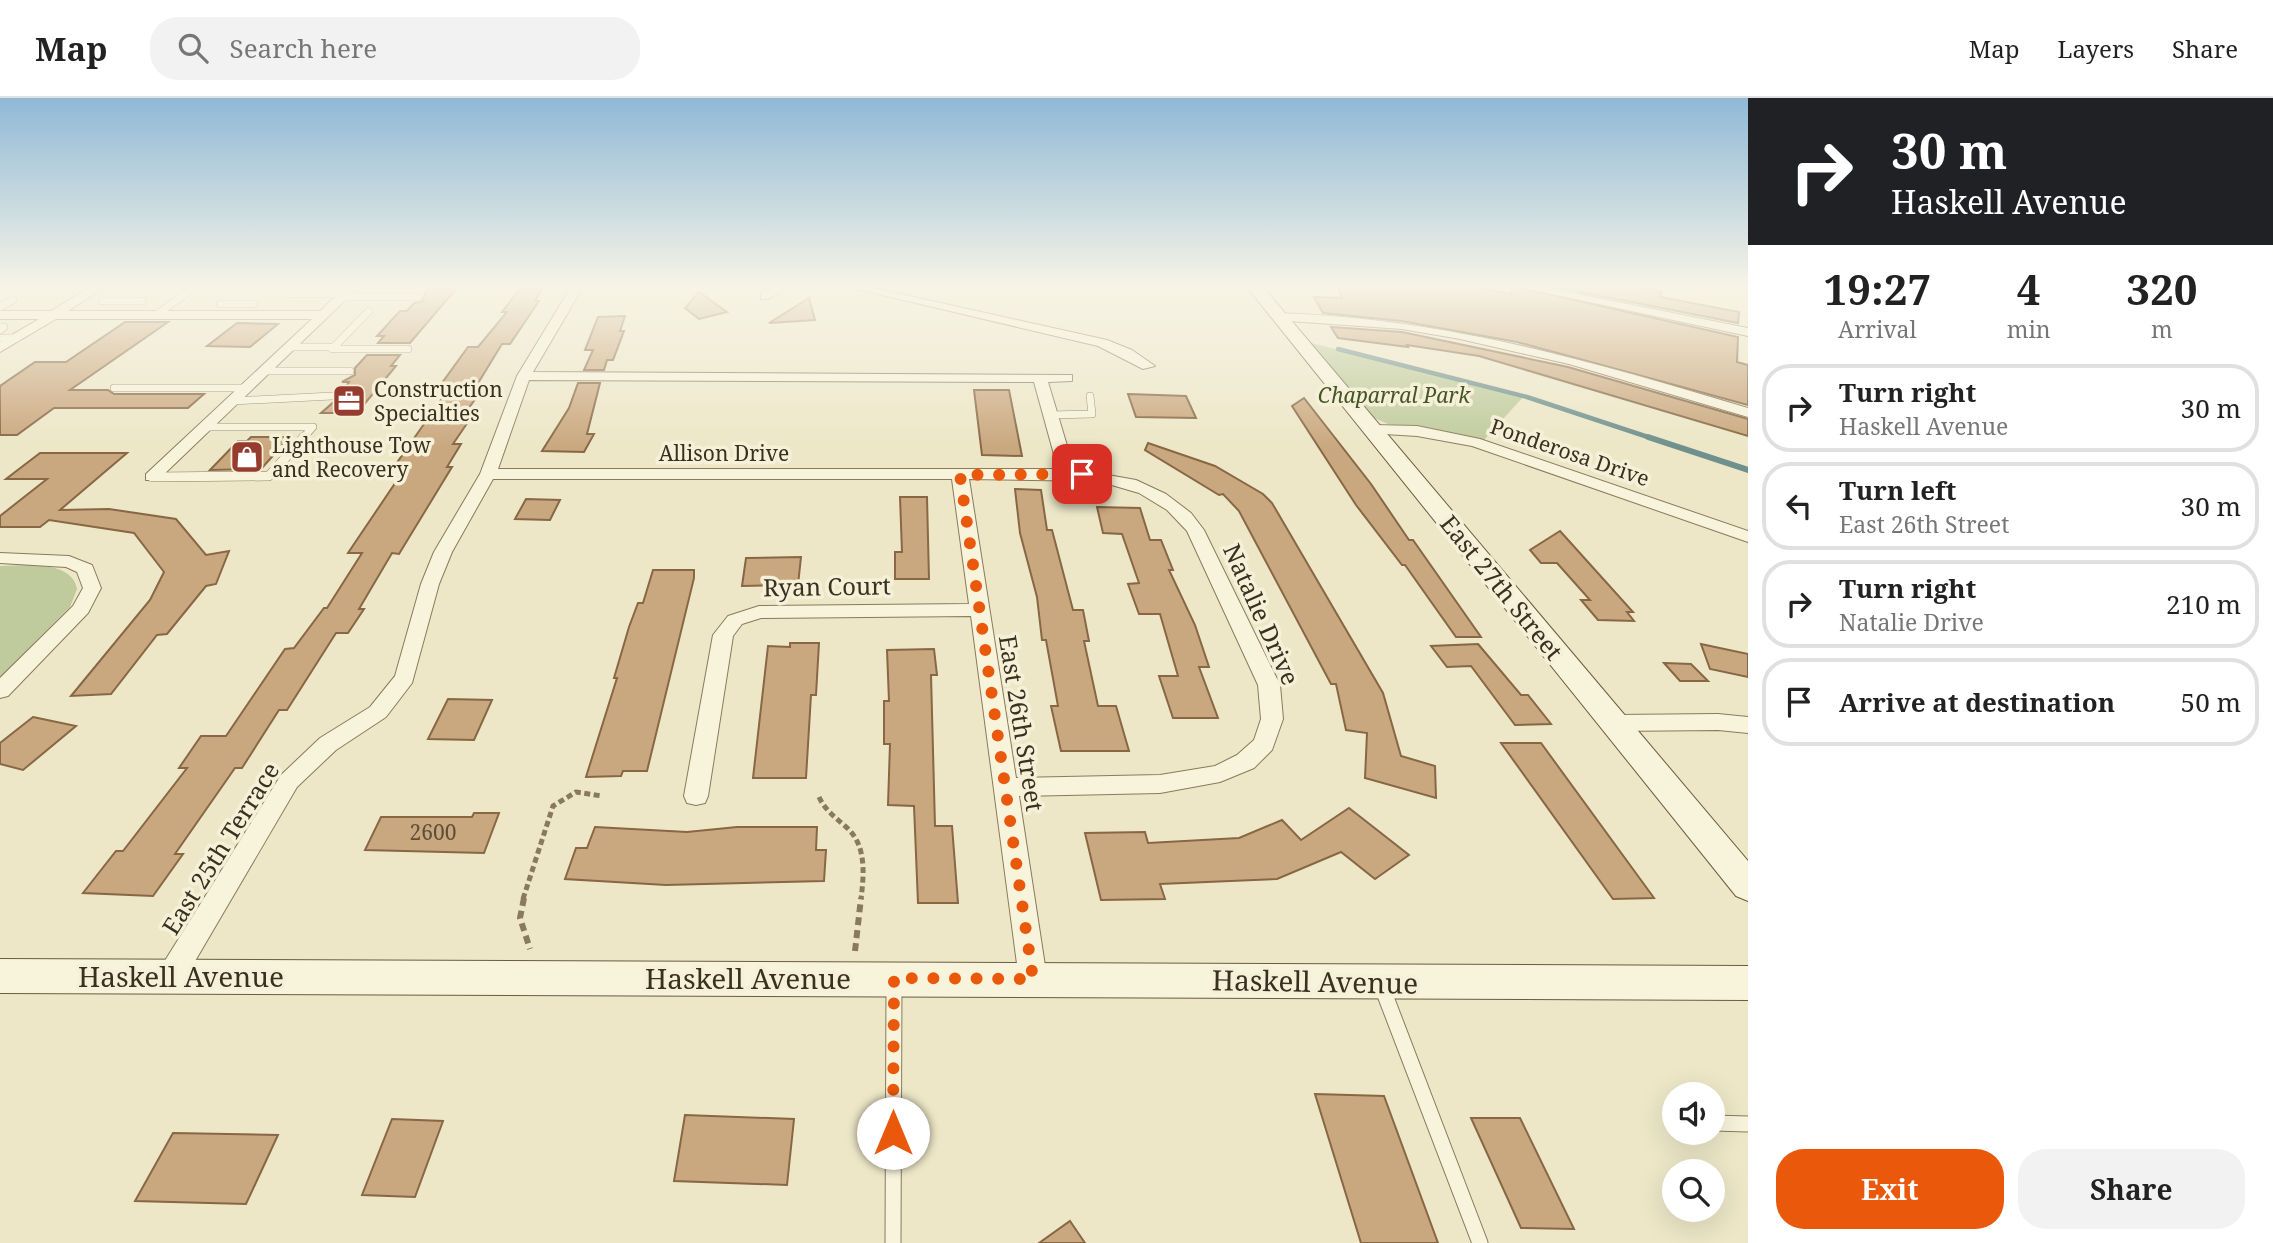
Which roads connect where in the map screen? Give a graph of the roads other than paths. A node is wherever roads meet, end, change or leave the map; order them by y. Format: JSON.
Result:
{"nodes":[{"id":1,"x":297,"y":340,"type":"edge"},
{"id":2,"x":340,"y":340,"type":"edge"},
{"id":3,"x":545,"y":340,"type":"edge"},
{"id":4,"x":1091,"y":340,"type":"edge"},
{"id":5,"x":1298,"y":340,"type":"edge"},
{"id":6,"x":1494,"y":340,"type":"edge"},
{"id":7,"x":290,"y":347,"type":"junction"},
{"id":8,"x":333,"y":347,"type":"junction"},
{"id":9,"x":408,"y":348,"type":"dead end"},
{"id":10,"x":1148,"y":366,"type":"dead end"},
{"id":11,"x":265,"y":371,"type":"junction"},
{"id":12,"x":350,"y":371,"type":"dead end"},
{"id":13,"x":524,"y":376,"type":"junction"},
{"id":14,"x":1040,"y":378,"type":"junction"},
{"id":15,"x":1067,"y":378,"type":"dead end"},
{"id":16,"x":247,"y":387,"type":"junction"},
{"id":17,"x":114,"y":388,"type":"dead end"},
{"id":18,"x":332,"y":396,"type":"dead end"},
{"id":19,"x":1090,"y":396,"type":"dead end"},
{"id":20,"x":233,"y":401,"type":"junction"},
{"id":21,"x":1748,"y":413,"type":"edge"},
{"id":22,"x":1050,"y":415,"type":"junction"},
{"id":23,"x":206,"y":427,"type":"junction"},
{"id":24,"x":1373,"y":430,"type":"junction"},
{"id":25,"x":488,"y":474,"type":"junction"},
{"id":26,"x":1067,"y":474,"type":"junction"},
{"id":27,"x":960,"y":475,"type":"junction"},
{"id":28,"x":152,"y":477,"type":"joint"},
{"id":29,"x":1748,"y":537,"type":"edge"},
{"id":30,"x":0,"y":558,"type":"edge"},
{"id":31,"x":979,"y":610,"type":"junction"},
{"id":32,"x":0,"y":691,"type":"edge"},
{"id":33,"x":1614,"y":723,"type":"junction"},
{"id":34,"x":1748,"y":725,"type":"edge"},
{"id":35,"x":1006,"y":787,"type":"junction"},
{"id":36,"x":696,"y":796,"type":"dead end"},
{"id":37,"x":1748,"y":887,"type":"edge"},
{"id":38,"x":0,"y":976,"type":"edge"},
{"id":39,"x":171,"y":976,"type":"junction"},
{"id":40,"x":894,"y":978,"type":"junction"},
{"id":41,"x":1033,"y":979,"type":"junction"},
{"id":42,"x":1380,"y":982,"type":"junction"},
{"id":43,"x":1748,"y":983,"type":"edge"},
{"id":44,"x":1725,"y":1123,"type":"edge"},
{"id":45,"x":1748,"y":1124,"type":"edge"},
{"id":46,"x":893,"y":1243,"type":"edge"},
{"id":47,"x":1480,"y":1243,"type":"edge"}],
"edges":[{"from":1,"to":7,"type":"street"},
{"from":2,"to":8,"type":"lane"},
{"from":3,"to":13,"type":"street","name":"East 25th Terrace"},
{"from":4,"to":10,"type":"street"},
{"from":5,"to":24,"type":"street","name":"East 27th Street"},
{"from":6,"to":21,"type":"street"},
{"from":7,"to":8,"type":"lane"},
{"from":7,"to":11,"type":"street"},
{"from":8,"to":9,"type":"lane"},
{"from":11,"to":12,"type":"lane"},
{"from":11,"to":16,"type":"street"},
{"from":13,"to":14,"type":"street"},
{"from":13,"to":25,"type":"street","name":"East 25th Terrace"},
{"from":14,"to":15,"type":"street"},
{"from":14,"to":22,"type":"street"},
{"from":16,"to":17,"type":"lane"},
{"from":16,"to":20,"type":"street"},
{"from":18,"to":20,"type":"lane"},
{"from":19,"to":22,"type":"lane"},
{"from":20,"to":23,"type":"street"},
{"from":22,"to":26,"type":"street"},
{"from":23,"to":28,"type":"street"},
{"from":23,"to":28,"type":"lane"},
{"from":24,"to":29,"type":"street","name":"Ponderosa Drive"},
{"from":24,"to":33,"type":"street","name":"East 27th Street"},
{"from":25,"to":27,"type":"street","name":"Allison Drive"},
{"from":25,"to":39,"type":"street","name":"East 25th Terrace"},
{"from":26,"to":27,"type":"street","name":"Natalie Drive"},
{"from":26,"to":35,"type":"street","name":"Natalie Drive"},
{"from":27,"to":31,"type":"street","name":"East 26th Street"},
{"from":30,"to":32,"type":"street"},
{"from":31,"to":35,"type":"street","name":"East 26th Street"},
{"from":31,"to":36,"type":"street","name":"Ryan Court"},
{"from":33,"to":34,"type":"street"},
{"from":33,"to":37,"type":"street","name":"East 27th Street"},
{"from":35,"to":41,"type":"street","name":"East 26th Street"},
{"from":38,"to":39,"type":"street","name":"Haskell Avenue"},
{"from":39,"to":40,"type":"street","name":"Haskell Avenue"},
{"from":40,"to":41,"type":"street","name":"Haskell Avenue"},
{"from":40,"to":46,"type":"lane"},
{"from":41,"to":42,"type":"street","name":"Haskell Avenue"},
{"from":42,"to":43,"type":"street","name":"Haskell Avenue"},
{"from":42,"to":47,"type":"lane"},
{"from":44,"to":45,"type":"lane"}]}
